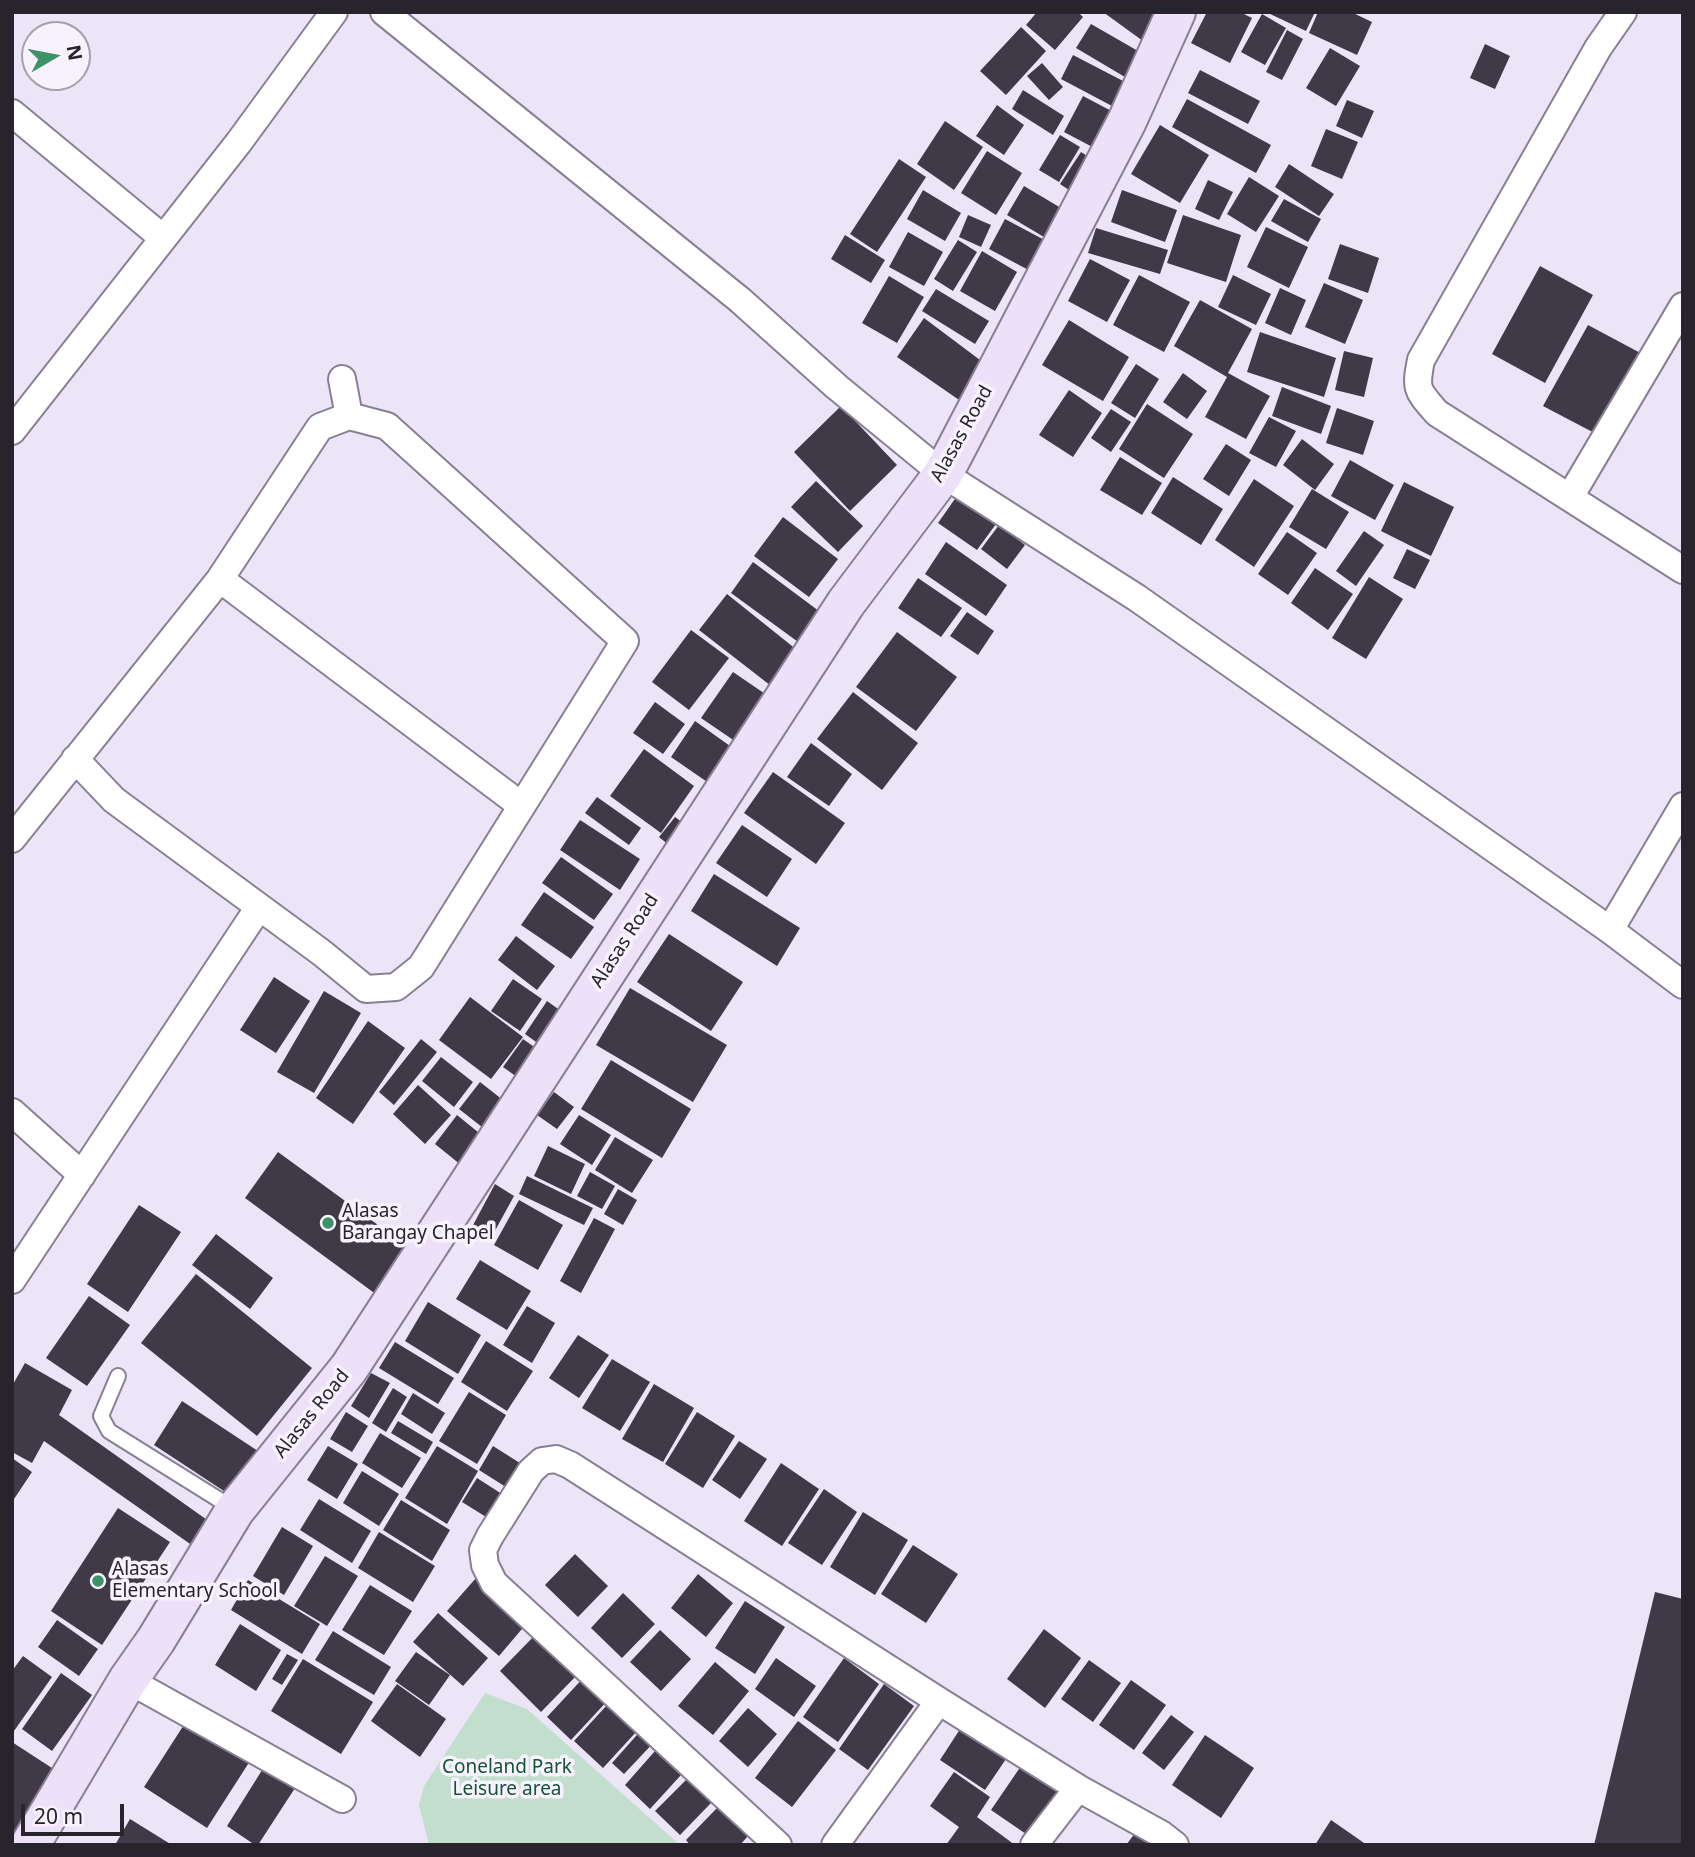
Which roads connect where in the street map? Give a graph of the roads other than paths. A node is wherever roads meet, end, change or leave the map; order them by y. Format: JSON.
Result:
{"nodes":[{"id":1,"x":334,"y":12,"type":"edge"},
{"id":2,"x":384,"y":12,"type":"edge"},
{"id":3,"x":1176,"y":12,"type":"edge"},
{"id":4,"x":1623,"y":12,"type":"edge"},
{"id":5,"x":12,"y":113,"type":"edge"},
{"id":6,"x":163,"y":238,"type":"junction"},
{"id":7,"x":1683,"y":306,"type":"edge"},
{"id":8,"x":342,"y":379,"type":"dead end"},
{"id":9,"x":349,"y":416,"type":"junction"},
{"id":10,"x":12,"y":431,"type":"edge"},
{"id":11,"x":943,"y":474,"type":"junction"},
{"id":12,"x":1570,"y":498,"type":"junction"},
{"id":13,"x":1683,"y":570,"type":"edge"},
{"id":14,"x":220,"y":579,"type":"junction"},
{"id":15,"x":75,"y":759,"type":"junction"},
{"id":16,"x":522,"y":806,"type":"junction"},
{"id":17,"x":1683,"y":806,"type":"edge"},
{"id":18,"x":12,"y":839,"type":"edge"},
{"id":19,"x":259,"y":907,"type":"junction"},
{"id":20,"x":1610,"y":930,"type":"junction"},
{"id":21,"x":1683,"y":985,"type":"edge"},
{"id":22,"x":12,"y":1112,"type":"edge"},
{"id":23,"x":82,"y":1175,"type":"junction"},
{"id":24,"x":12,"y":1280,"type":"edge"},
{"id":25,"x":118,"y":1376,"type":"dead end"},
{"id":26,"x":235,"y":1510,"type":"junction"},
{"id":27,"x":128,"y":1680,"type":"junction"},
{"id":28,"x":939,"y":1701,"type":"junction"},
{"id":29,"x":1078,"y":1788,"type":"junction"},
{"id":30,"x":342,"y":1799,"type":"dead end"},
{"id":31,"x":30,"y":1845,"type":"edge"},
{"id":32,"x":778,"y":1845,"type":"edge"},
{"id":33,"x":835,"y":1845,"type":"edge"},
{"id":34,"x":1034,"y":1845,"type":"edge"},
{"id":35,"x":1175,"y":1845,"type":"edge"}],
"edges":[{"from":1,"to":6,"type":"street"},
{"from":2,"to":11,"type":"street"},
{"from":3,"to":11,"type":"street","name":"Alasas Road"},
{"from":4,"to":12,"type":"street"},
{"from":5,"to":6,"type":"street"},
{"from":6,"to":10,"type":"street"},
{"from":7,"to":12,"type":"street"},
{"from":8,"to":9,"type":"street"},
{"from":9,"to":14,"type":"street"},
{"from":9,"to":16,"type":"street"},
{"from":11,"to":20,"type":"street"},
{"from":11,"to":26,"type":"street","name":"Alasas Road"},
{"from":12,"to":13,"type":"street"},
{"from":14,"to":15,"type":"street"},
{"from":14,"to":16,"type":"street"},
{"from":15,"to":18,"type":"street"},
{"from":15,"to":19,"type":"street"},
{"from":16,"to":19,"type":"street"},
{"from":17,"to":20,"type":"street"},
{"from":19,"to":23,"type":"street"},
{"from":20,"to":21,"type":"street"},
{"from":22,"to":23,"type":"street"},
{"from":23,"to":24,"type":"street"},
{"from":25,"to":26,"type":"lane"},
{"from":26,"to":27,"type":"street","name":"Alasas Road"},
{"from":27,"to":30,"type":"street"},
{"from":27,"to":31,"type":"street","name":"Alasas Road"},
{"from":28,"to":29,"type":"street"},
{"from":28,"to":32,"type":"street"},
{"from":28,"to":33,"type":"street"},
{"from":29,"to":34,"type":"street"},
{"from":29,"to":35,"type":"street"}]}
